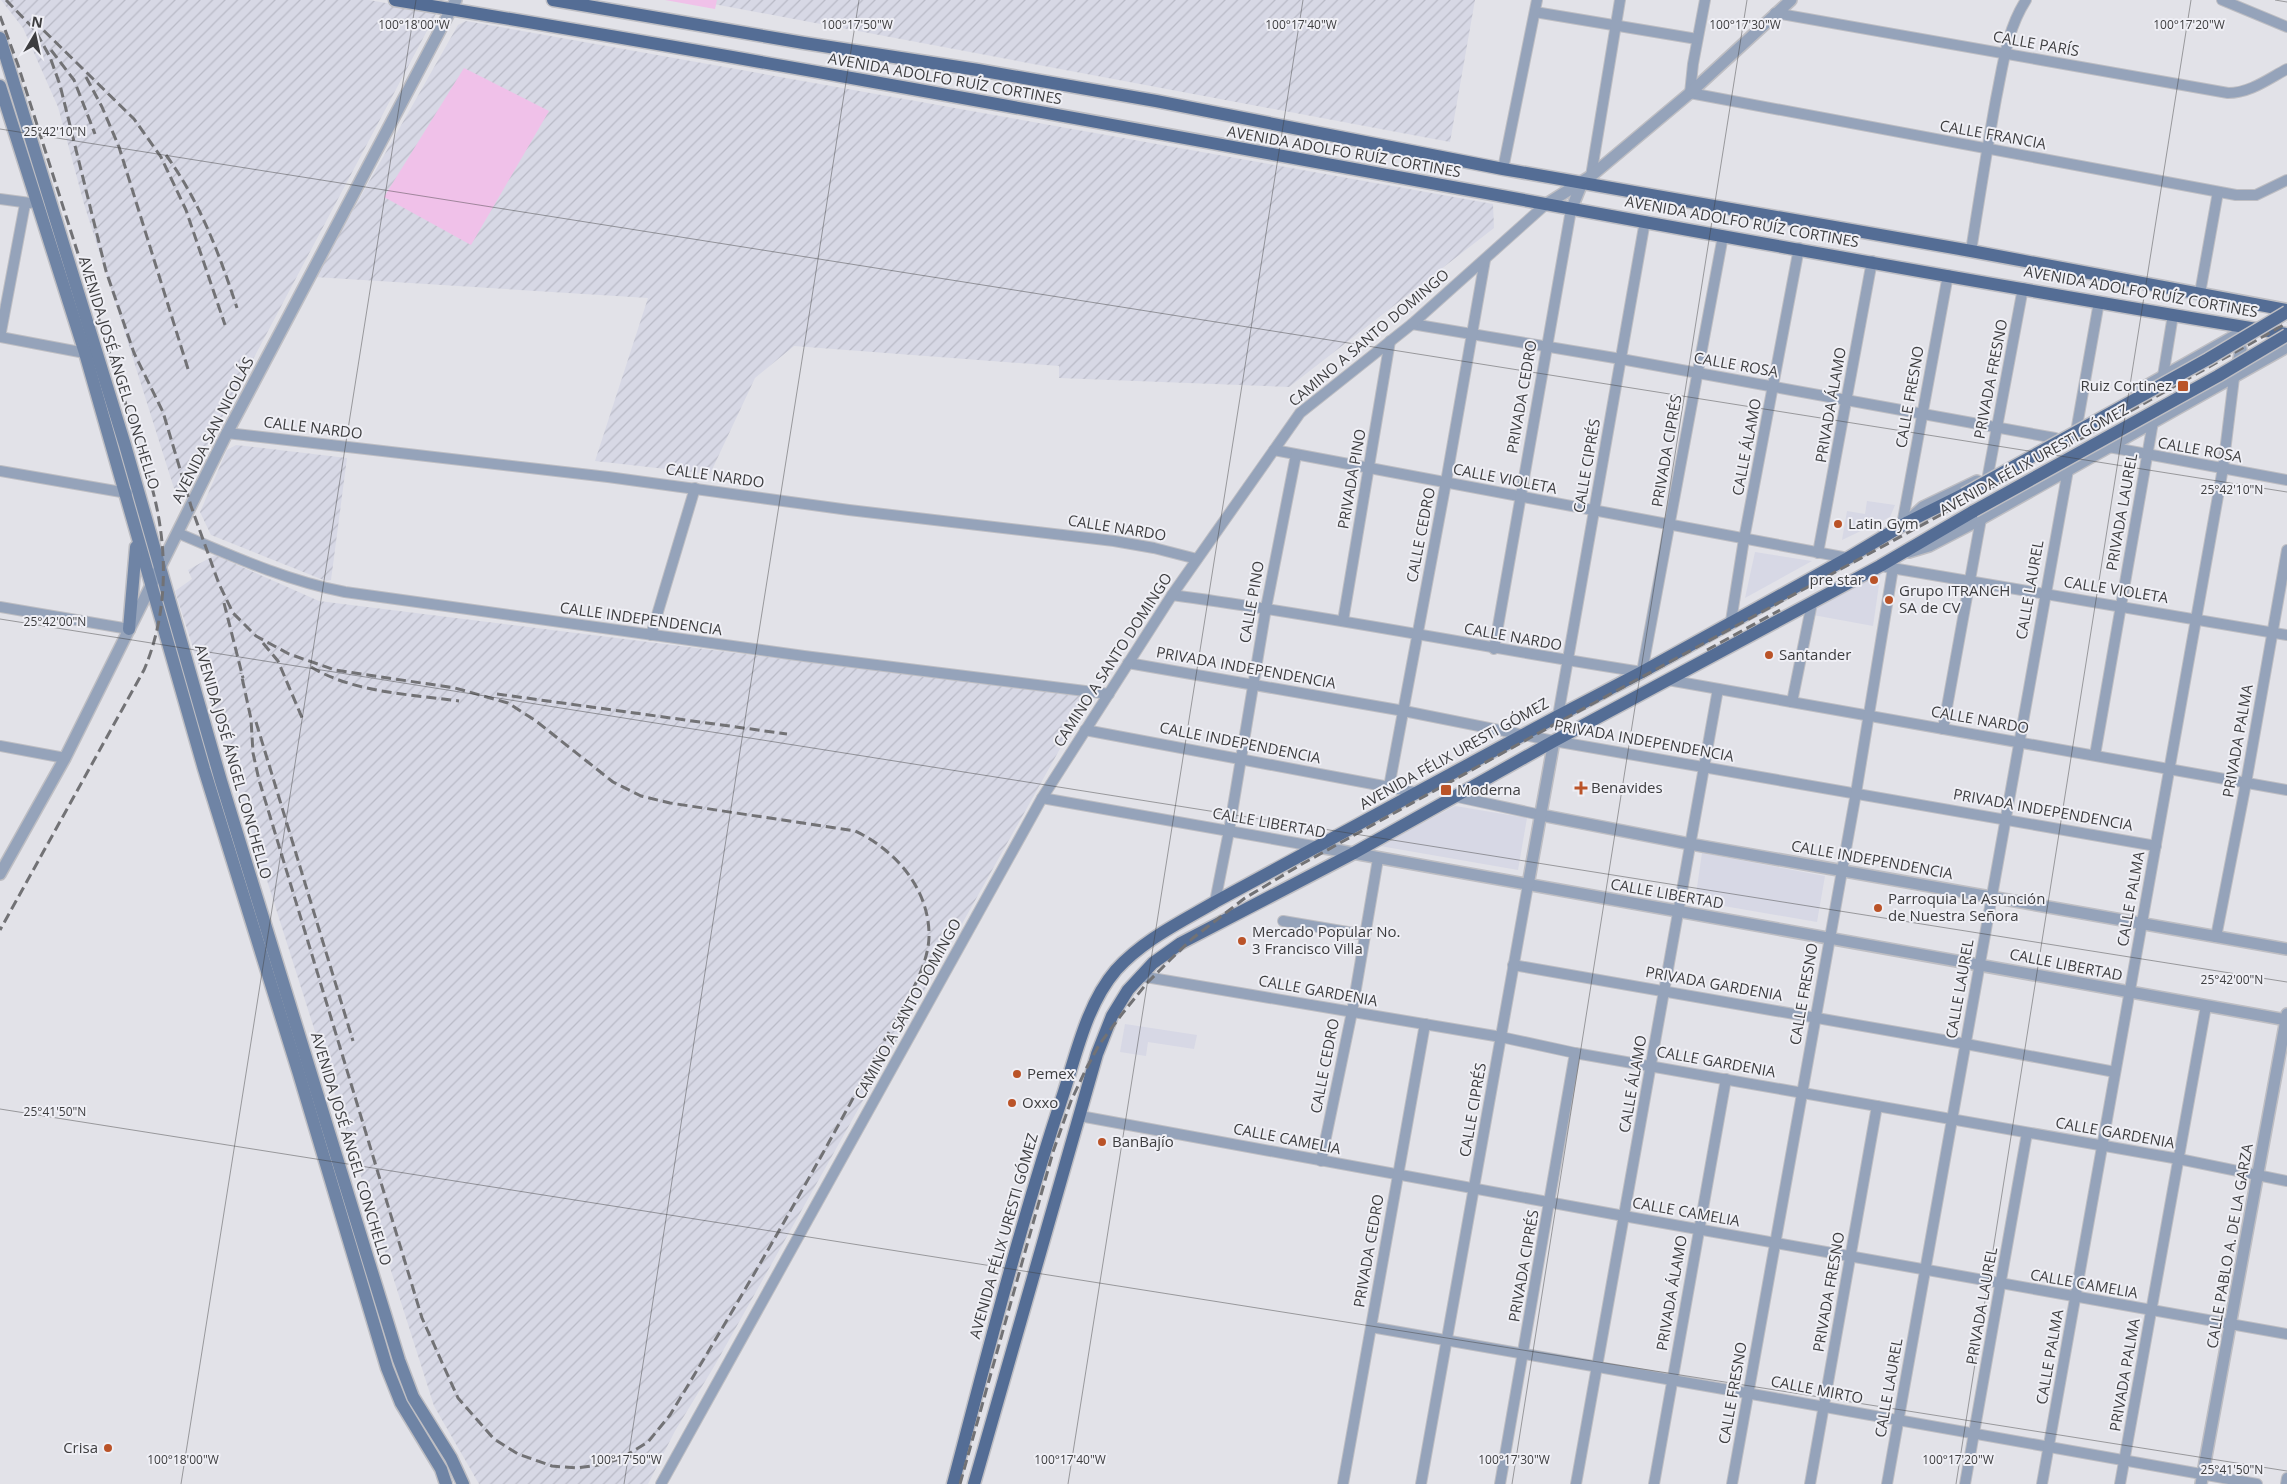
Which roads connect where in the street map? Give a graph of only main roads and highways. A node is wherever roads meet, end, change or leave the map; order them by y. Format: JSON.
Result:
{"nodes":[{"id":1,"x":395,"y":0,"type":"edge"},
{"id":2,"x":553,"y":0,"type":"edge"},
{"id":3,"x":454,"y":5,"type":"edge"},
{"id":4,"x":0,"y":38,"type":"edge"},
{"id":5,"x":0,"y":86,"type":"edge"},
{"id":6,"x":2286,"y":309,"type":"edge"},
{"id":7,"x":2287,"y":335,"type":"edge"},
{"id":8,"x":137,"y":532,"type":"junction"},
{"id":9,"x":129,"y":629,"type":"road end"},
{"id":10,"x":446,"y":1484,"type":"edge"},
{"id":11,"x":463,"y":1484,"type":"edge"},
{"id":12,"x":953,"y":1484,"type":"edge"},
{"id":13,"x":974,"y":1484,"type":"edge"}],
"edges":[{"from":1,"to":3,"type":"main road","name":"AVENIDA ADOLFO RUÍZ CORTINES"},
{"from":2,"to":6,"type":"main road","name":"AVENIDA ADOLFO RUÍZ CORTINES"},
{"from":3,"to":7,"type":"main road","name":"AVENIDA ADOLFO RUÍZ CORTINES"},
{"from":4,"to":11,"type":"main road","name":"AVENIDA JOSÉ ÁNGEL CONCHELLO"},
{"from":5,"to":8,"type":"main road","name":"AVENIDA JOSÉ ÁNGEL CONCHELLO"},
{"from":6,"to":12,"type":"main road","name":"AVENIDA FÉLIX URESTI GÓMEZ","bridge":true},
{"from":7,"to":13,"type":"main road","name":"AVENIDA FÉLIX URESTI GÓMEZ","bridge":true},
{"from":8,"to":9,"type":"main road"},
{"from":8,"to":10,"type":"main road","name":"AVENIDA JOSÉ ÁNGEL CONCHELLO"}]}
